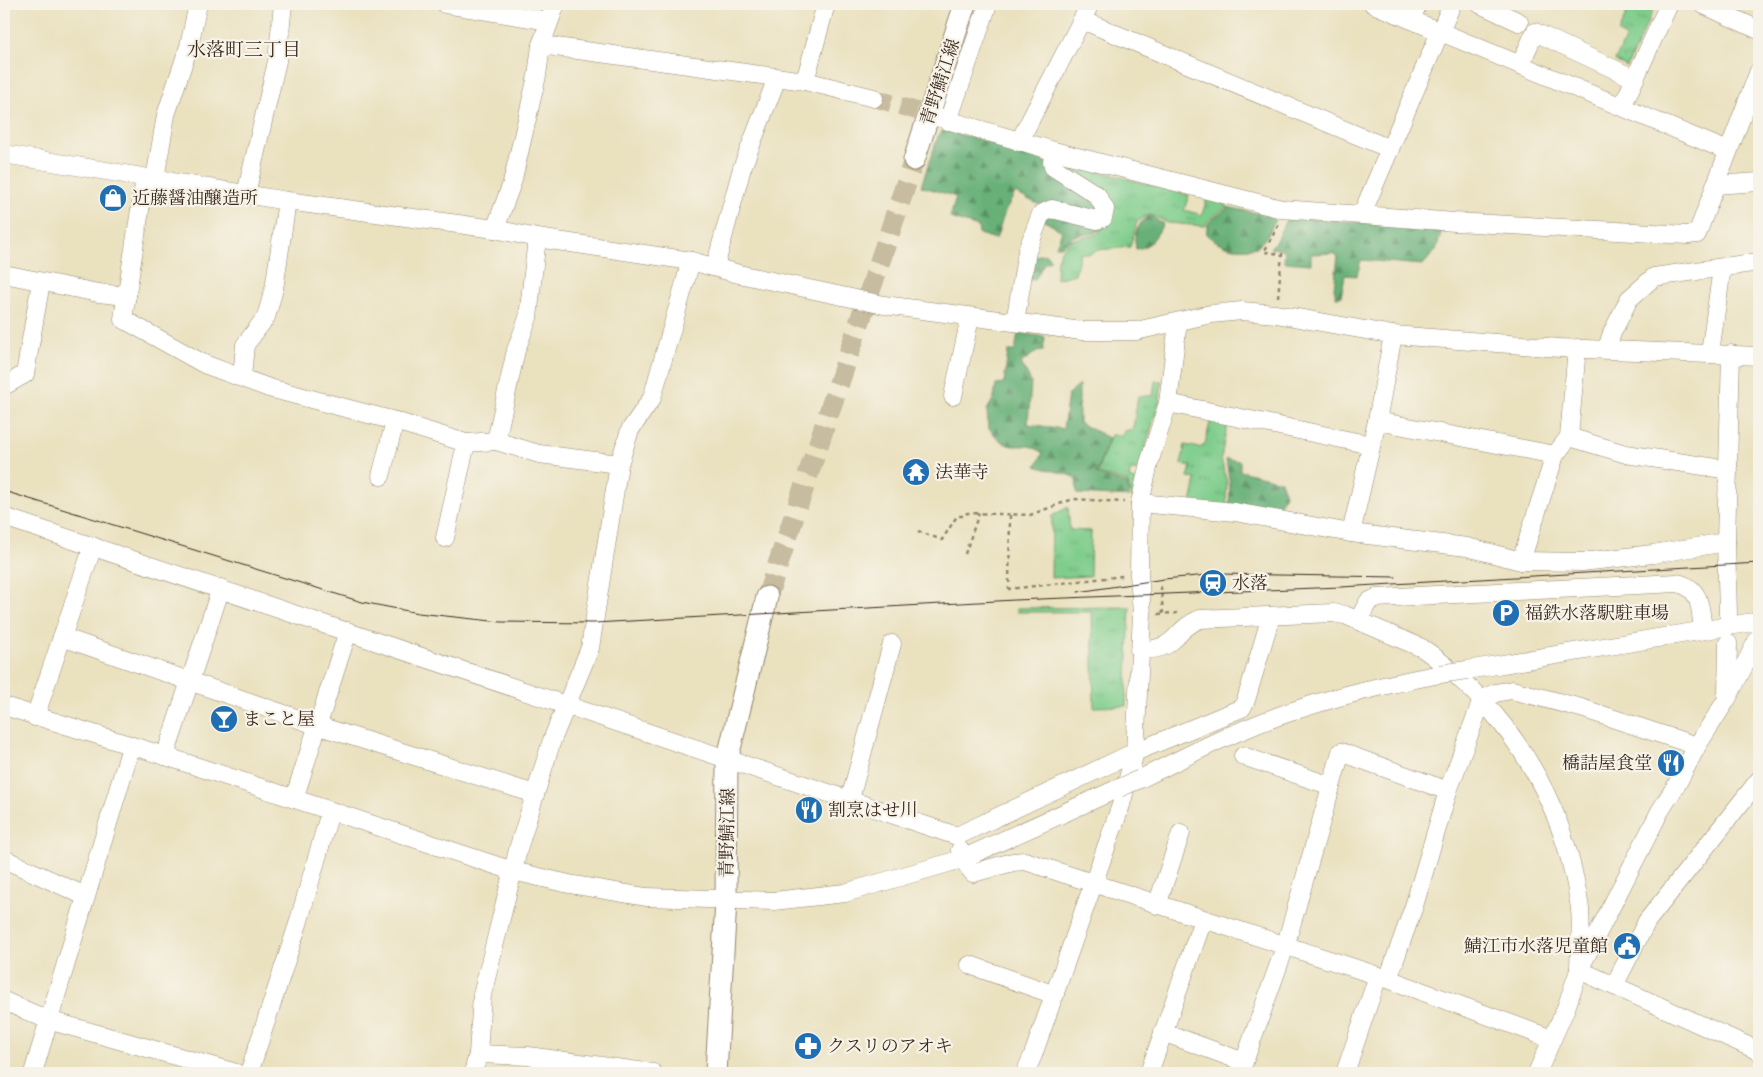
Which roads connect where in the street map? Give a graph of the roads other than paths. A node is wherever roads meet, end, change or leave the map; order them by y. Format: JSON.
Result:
{"nodes":[{"id":1,"x":198,"y":4,"type":"edge"},
{"id":2,"x":284,"y":4,"type":"edge"},
{"id":3,"x":445,"y":4,"type":"edge"},
{"id":4,"x":556,"y":4,"type":"edge"},
{"id":5,"x":826,"y":4,"type":"edge"},
{"id":6,"x":965,"y":4,"type":"edge"},
{"id":7,"x":988,"y":4,"type":"edge"},
{"id":8,"x":1090,"y":4,"type":"edge"},
{"id":9,"x":1373,"y":4,"type":"edge"},
{"id":10,"x":1452,"y":4,"type":"edge"},
{"id":11,"x":1480,"y":4,"type":"edge"},
{"id":12,"x":1669,"y":4,"type":"edge"},
{"id":13,"x":1702,"y":4,"type":"edge"},
{"id":14,"x":1396,"y":8,"type":"edge"},
{"id":15,"x":1415,"y":12,"type":"edge"},
{"id":16,"x":1082,"y":20,"type":"junction"},
{"id":17,"x":549,"y":21,"type":"junction"},
{"id":18,"x":1528,"y":27,"type":"junction"},
{"id":19,"x":1759,"y":30,"type":"edge"},
{"id":20,"x":1440,"y":31,"type":"junction"},
{"id":21,"x":542,"y":45,"type":"junction"},
{"id":22,"x":1520,"y":65,"type":"junction"},
{"id":23,"x":1759,"y":71,"type":"edge"},
{"id":24,"x":777,"y":78,"type":"junction"},
{"id":25,"x":1635,"y":78,"type":"junction"},
{"id":26,"x":805,"y":81,"type":"junction"},
{"id":27,"x":874,"y":98,"type":"tunnel mouth"},
{"id":28,"x":1622,"y":107,"type":"junction"},
{"id":29,"x":1019,"y":142,"type":"junction"},
{"id":30,"x":1390,"y":149,"type":"junction"},
{"id":31,"x":1728,"y":151,"type":"junction"},
{"id":32,"x":1054,"y":152,"type":"junction"},
{"id":33,"x":4,"y":154,"type":"edge"},
{"id":34,"x":914,"y":160,"type":"tunnel mouth"},
{"id":35,"x":150,"y":178,"type":"junction"},
{"id":36,"x":1759,"y":182,"type":"edge"},
{"id":37,"x":1715,"y":185,"type":"junction"},
{"id":38,"x":246,"y":194,"type":"junction"},
{"id":39,"x":287,"y":201,"type":"junction"},
{"id":40,"x":1362,"y":214,"type":"junction"},
{"id":41,"x":495,"y":229,"type":"junction"},
{"id":42,"x":537,"y":238,"type":"junction"},
{"id":43,"x":692,"y":261,"type":"junction"},
{"id":44,"x":1759,"y":262,"type":"edge"},
{"id":45,"x":715,"y":267,"type":"junction"},
{"id":46,"x":1722,"y":268,"type":"junction"},
{"id":47,"x":4,"y":274,"type":"edge"},
{"id":48,"x":41,"y":282,"type":"junction"},
{"id":49,"x":127,"y":296,"type":"junction"},
{"id":50,"x":970,"y":318,"type":"junction"},
{"id":51,"x":1015,"y":322,"type":"junction"},
{"id":52,"x":1178,"y":322,"type":"junction"},
{"id":53,"x":1393,"y":335,"type":"junction"},
{"id":54,"x":1577,"y":348,"type":"junction"},
{"id":55,"x":1607,"y":348,"type":"junction"},
{"id":56,"x":1710,"y":353,"type":"junction"},
{"id":57,"x":1731,"y":354,"type":"junction"},
{"id":58,"x":1759,"y":356,"type":"edge"},
{"id":59,"x":242,"y":376,"type":"junction"},
{"id":60,"x":4,"y":386,"type":"edge"},
{"id":61,"x":953,"y":396,"type":"dead end"},
{"id":62,"x":1168,"y":403,"type":"junction"},
{"id":63,"x":395,"y":421,"type":"junction"},
{"id":64,"x":1377,"y":421,"type":"junction"},
{"id":65,"x":1569,"y":436,"type":"junction"},
{"id":66,"x":496,"y":441,"type":"junction"},
{"id":67,"x":466,"y":443,"type":"junction"},
{"id":68,"x":1371,"y":445,"type":"junction"},
{"id":69,"x":1555,"y":455,"type":"junction"},
{"id":70,"x":619,"y":464,"type":"junction"},
{"id":71,"x":1728,"y":470,"type":"junction"},
{"id":72,"x":381,"y":476,"type":"dead end"},
{"id":73,"x":1140,"y":503,"type":"junction"},
{"id":74,"x":4,"y":517,"type":"edge"},
{"id":75,"x":1351,"y":533,"type":"junction"},
{"id":76,"x":445,"y":538,"type":"dead end"},
{"id":77,"x":1726,"y":542,"type":"junction"},
{"id":78,"x":93,"y":546,"type":"junction"},
{"id":79,"x":1522,"y":561,"type":"junction"},
{"id":80,"x":221,"y":588,"type":"junction"},
{"id":81,"x":767,"y":597,"type":"tunnel mouth"},
{"id":82,"x":1728,"y":614,"type":"dead end"},
{"id":83,"x":1271,"y":616,"type":"junction"},
{"id":84,"x":1358,"y":621,"type":"junction"},
{"id":85,"x":1759,"y":621,"type":"edge"},
{"id":86,"x":348,"y":630,"type":"junction"},
{"id":87,"x":1703,"y":630,"type":"junction"},
{"id":88,"x":62,"y":637,"type":"junction"},
{"id":89,"x":1759,"y":637,"type":"edge"},
{"id":90,"x":1728,"y":643,"type":"dead end"},
{"id":91,"x":892,"y":644,"type":"dead end"},
{"id":92,"x":1139,"y":650,"type":"junction"},
{"id":93,"x":189,"y":681,"type":"junction"},
{"id":94,"x":1727,"y":699,"type":"junction"},
{"id":95,"x":1482,"y":700,"type":"junction"},
{"id":96,"x":4,"y":706,"type":"edge"},
{"id":97,"x":565,"y":706,"type":"junction"},
{"id":98,"x":35,"y":717,"type":"junction"},
{"id":99,"x":316,"y":725,"type":"junction"},
{"id":100,"x":1697,"y":746,"type":"junction"},
{"id":101,"x":131,"y":747,"type":"junction"},
{"id":102,"x":1135,"y":752,"type":"junction"},
{"id":103,"x":165,"y":756,"type":"junction"},
{"id":104,"x":1243,"y":756,"type":"dead end"},
{"id":105,"x":727,"y":760,"type":"junction"},
{"id":106,"x":1759,"y":780,"type":"edge"},
{"id":107,"x":1331,"y":786,"type":"junction"},
{"id":108,"x":1448,"y":791,"type":"junction"},
{"id":109,"x":535,"y":794,"type":"junction"},
{"id":110,"x":294,"y":799,"type":"junction"},
{"id":111,"x":850,"y":799,"type":"junction"},
{"id":112,"x":330,"y":812,"type":"junction"},
{"id":113,"x":1181,"y":833,"type":"dead end"},
{"id":114,"x":957,"y":836,"type":"junction"},
{"id":115,"x":4,"y":859,"type":"edge"},
{"id":116,"x":962,"y":859,"type":"junction"},
{"id":117,"x":513,"y":871,"type":"junction"},
{"id":118,"x":1093,"y":883,"type":"junction"},
{"id":119,"x":85,"y":896,"type":"junction"},
{"id":120,"x":726,"y":901,"type":"junction"},
{"id":121,"x":1157,"y":906,"type":"junction"},
{"id":122,"x":1203,"y":920,"type":"junction"},
{"id":123,"x":1285,"y":947,"type":"junction"},
{"id":124,"x":970,"y":965,"type":"dead end"},
{"id":125,"x":1579,"y":970,"type":"junction"},
{"id":126,"x":1383,"y":978,"type":"junction"},
{"id":127,"x":1614,"y":986,"type":"junction"},
{"id":128,"x":1055,"y":995,"type":"junction"},
{"id":129,"x":4,"y":1001,"type":"edge"},
{"id":130,"x":48,"y":1020,"type":"junction"},
{"id":131,"x":1163,"y":1032,"type":"junction"},
{"id":132,"x":1552,"y":1039,"type":"junction"},
{"id":133,"x":1759,"y":1052,"type":"edge"},
{"id":134,"x":478,"y":1054,"type":"junction"},
{"id":135,"x":33,"y":1073,"type":"edge"},
{"id":136,"x":236,"y":1073,"type":"edge"},
{"id":137,"x":249,"y":1073,"type":"edge"},
{"id":138,"x":473,"y":1073,"type":"edge"},
{"id":139,"x":653,"y":1073,"type":"edge"},
{"id":140,"x":716,"y":1073,"type":"edge"},
{"id":141,"x":1024,"y":1073,"type":"edge"},
{"id":142,"x":1148,"y":1073,"type":"edge"},
{"id":143,"x":1345,"y":1073,"type":"edge"},
{"id":144,"x":1537,"y":1073,"type":"edge"}],
"edges":[{"from":1,"to":35,"type":"street"},
{"from":2,"to":38,"type":"street"},
{"from":3,"to":17,"type":"street"},
{"from":4,"to":17,"type":"street"},
{"from":5,"to":26,"type":"street"},
{"from":6,"to":34,"type":"main road","name":"青野鯖江線"},
{"from":7,"to":29,"type":"street"},
{"from":8,"to":16,"type":"street"},
{"from":9,"to":14,"type":"street"},
{"from":10,"to":20,"type":"street"},
{"from":11,"to":18,"type":"street"},
{"from":12,"to":25,"type":"street"},
{"from":13,"to":19,"type":"street"},
{"from":14,"to":15,"type":"street"},
{"from":15,"to":20,"type":"street"},
{"from":16,"to":29,"type":"street"},
{"from":16,"to":30,"type":"street"},
{"from":17,"to":21,"type":"street"},
{"from":18,"to":22,"type":"street"},
{"from":18,"to":25,"type":"street"},
{"from":20,"to":22,"type":"street"},
{"from":20,"to":30,"type":"street"},
{"from":21,"to":24,"type":"street"},
{"from":21,"to":41,"type":"street"},
{"from":22,"to":28,"type":"street"},
{"from":23,"to":31,"type":"street"},
{"from":24,"to":26,"type":"street"},
{"from":24,"to":45,"type":"street"},
{"from":25,"to":28,"type":"street"},
{"from":26,"to":27,"type":"street"},
{"from":28,"to":31,"type":"street"},
{"from":29,"to":32,"type":"street"},
{"from":30,"to":40,"type":"street"},
{"from":31,"to":37,"type":"street"},
{"from":32,"to":40,"type":"street"},
{"from":32,"to":51,"type":"street"},
{"from":33,"to":35,"type":"street"},
{"from":35,"to":38,"type":"street"},
{"from":35,"to":49,"type":"street"},
{"from":36,"to":37,"type":"street"},
{"from":37,"to":40,"type":"street"},
{"from":38,"to":39,"type":"street"},
{"from":39,"to":41,"type":"street"},
{"from":39,"to":59,"type":"street"},
{"from":41,"to":42,"type":"street"},
{"from":42,"to":43,"type":"street"},
{"from":42,"to":66,"type":"street"},
{"from":43,"to":45,"type":"street"},
{"from":43,"to":70,"type":"street"},
{"from":44,"to":46,"type":"street"},
{"from":45,"to":50,"type":"street"},
{"from":46,"to":55,"type":"street"},
{"from":46,"to":56,"type":"street"},
{"from":47,"to":48,"type":"street"},
{"from":48,"to":49,"type":"street"},
{"from":48,"to":60,"type":"street"},
{"from":49,"to":59,"type":"street"},
{"from":50,"to":51,"type":"street"},
{"from":50,"to":61,"type":"street"},
{"from":51,"to":52,"type":"street"},
{"from":52,"to":53,"type":"street"},
{"from":52,"to":62,"type":"street"},
{"from":53,"to":54,"type":"street"},
{"from":53,"to":64,"type":"street"},
{"from":54,"to":55,"type":"street"},
{"from":54,"to":65,"type":"street"},
{"from":55,"to":56,"type":"street"},
{"from":56,"to":57,"type":"street"},
{"from":57,"to":58,"type":"street"},
{"from":57,"to":71,"type":"street"},
{"from":59,"to":63,"type":"street"},
{"from":62,"to":68,"type":"street"},
{"from":62,"to":73,"type":"street"},
{"from":63,"to":67,"type":"street"},
{"from":63,"to":72,"type":"street"},
{"from":64,"to":68,"type":"street"},
{"from":64,"to":69,"type":"street"},
{"from":65,"to":69,"type":"street"},
{"from":65,"to":71,"type":"street"},
{"from":66,"to":67,"type":"street"},
{"from":66,"to":70,"type":"street"},
{"from":67,"to":76,"type":"street"},
{"from":68,"to":75,"type":"street"},
{"from":69,"to":79,"type":"street"},
{"from":70,"to":97,"type":"street"},
{"from":71,"to":77,"type":"street"},
{"from":73,"to":75,"type":"street"},
{"from":73,"to":92,"type":"street"},
{"from":74,"to":78,"type":"street"},
{"from":75,"to":79,"type":"street"},
{"from":77,"to":79,"type":"street"},
{"from":77,"to":82,"type":"street"},
{"from":78,"to":80,"type":"street"},
{"from":78,"to":88,"type":"street"},
{"from":80,"to":86,"type":"street"},
{"from":80,"to":93,"type":"street"},
{"from":81,"to":105,"type":"main road","name":"青野鯖江線"},
{"from":83,"to":84,"type":"street"},
{"from":83,"to":92,"type":"street"},
{"from":83,"to":102,"type":"street"},
{"from":84,"to":87,"type":"street"},
{"from":84,"to":95,"type":"street"},
{"from":85,"to":87,"type":"street"},
{"from":86,"to":97,"type":"street"},
{"from":86,"to":99,"type":"street"},
{"from":87,"to":116,"type":"street","bridge":true},
{"from":88,"to":93,"type":"street"},
{"from":88,"to":98,"type":"street"},
{"from":89,"to":94,"type":"street"},
{"from":90,"to":94,"type":"street"},
{"from":91,"to":111,"type":"street"},
{"from":92,"to":102,"type":"street"},
{"from":93,"to":99,"type":"street"},
{"from":93,"to":103,"type":"street"},
{"from":94,"to":100,"type":"street"},
{"from":95,"to":100,"type":"street"},
{"from":95,"to":108,"type":"street"},
{"from":95,"to":125,"type":"street"},
{"from":96,"to":98,"type":"street"},
{"from":97,"to":105,"type":"street"},
{"from":97,"to":109,"type":"street"},
{"from":98,"to":101,"type":"street"},
{"from":99,"to":109,"type":"street"},
{"from":99,"to":110,"type":"street"},
{"from":100,"to":125,"type":"street"},
{"from":101,"to":103,"type":"street"},
{"from":101,"to":119,"type":"street"},
{"from":102,"to":114,"type":"street"},
{"from":102,"to":118,"type":"street"},
{"from":103,"to":110,"type":"street"},
{"from":104,"to":107,"type":"street"},
{"from":105,"to":111,"type":"street"},
{"from":105,"to":120,"type":"main road","name":"青野鯖江線"},
{"from":106,"to":127,"type":"street"},
{"from":107,"to":108,"type":"street"},
{"from":107,"to":123,"type":"street"},
{"from":108,"to":126,"type":"street"},
{"from":109,"to":117,"type":"street"},
{"from":110,"to":112,"type":"street"},
{"from":111,"to":114,"type":"street"},
{"from":112,"to":117,"type":"street"},
{"from":112,"to":137,"type":"street"},
{"from":113,"to":121,"type":"street"},
{"from":114,"to":116,"type":"street"},
{"from":115,"to":119,"type":"street"},
{"from":116,"to":118,"type":"street"},
{"from":116,"to":120,"type":"street"},
{"from":117,"to":120,"type":"street"},
{"from":117,"to":134,"type":"street"},
{"from":118,"to":121,"type":"street"},
{"from":118,"to":128,"type":"street"},
{"from":119,"to":130,"type":"street"},
{"from":120,"to":140,"type":"main road","name":"青野鯖江線"},
{"from":121,"to":122,"type":"street"},
{"from":122,"to":123,"type":"street"},
{"from":122,"to":131,"type":"street"},
{"from":123,"to":126,"type":"street"},
{"from":123,"to":131,"type":"street"},
{"from":124,"to":128,"type":"street"},
{"from":125,"to":127,"type":"street"},
{"from":125,"to":132,"type":"street"},
{"from":126,"to":132,"type":"street"},
{"from":126,"to":143,"type":"street"},
{"from":127,"to":133,"type":"street"},
{"from":128,"to":141,"type":"street"},
{"from":129,"to":130,"type":"street"},
{"from":130,"to":135,"type":"street"},
{"from":130,"to":136,"type":"street"},
{"from":131,"to":142,"type":"street"},
{"from":132,"to":144,"type":"street"},
{"from":134,"to":138,"type":"street"},
{"from":134,"to":139,"type":"street"}]}
